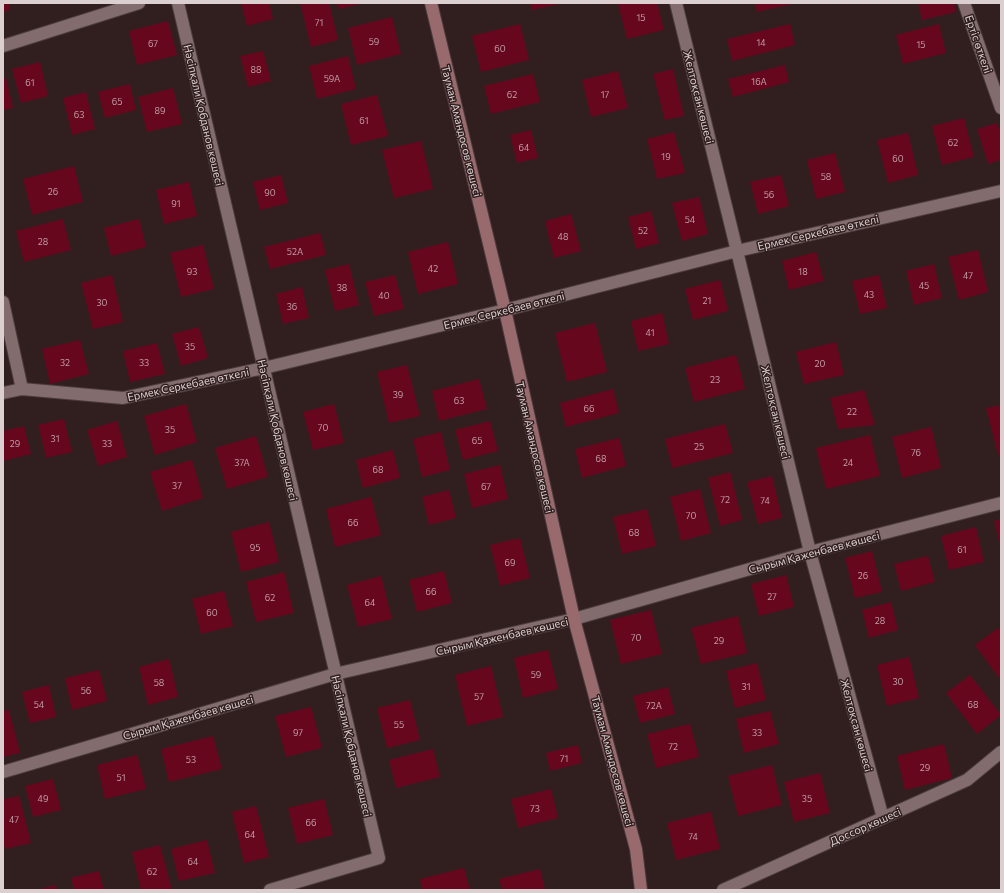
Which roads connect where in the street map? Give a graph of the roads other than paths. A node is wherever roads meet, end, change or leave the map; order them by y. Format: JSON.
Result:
{"nodes":[{"id":1,"x":139,"y":3,"type":"edge"},
{"id":2,"x":178,"y":3,"type":"edge"},
{"id":3,"x":430,"y":3,"type":"edge"},
{"id":4,"x":676,"y":3,"type":"edge"},
{"id":5,"x":964,"y":3,"type":"edge"},
{"id":6,"x":3,"y":46,"type":"edge"},
{"id":7,"x":1001,"y":108,"type":"edge"},
{"id":8,"x":1001,"y":191,"type":"edge"},
{"id":9,"x":737,"y":251,"type":"junction"},
{"id":10,"x":3,"y":302,"type":"edge"},
{"id":11,"x":505,"y":310,"type":"junction"},
{"id":12,"x":264,"y":368,"type":"junction"},
{"id":13,"x":22,"y":389,"type":"junction"},
{"id":14,"x":3,"y":393,"type":"edge"},
{"id":15,"x":1001,"y":503,"type":"edge"},
{"id":16,"x":810,"y":552,"type":"junction"},
{"id":17,"x":574,"y":619,"type":"junction"},
{"id":18,"x":335,"y":674,"type":"junction"},
{"id":19,"x":1001,"y":752,"type":"edge"},
{"id":20,"x":3,"y":772,"type":"edge"},
{"id":21,"x":883,"y":818,"type":"junction"},
{"id":22,"x":270,"y":890,"type":"edge"},
{"id":23,"x":641,"y":890,"type":"edge"},
{"id":24,"x":723,"y":890,"type":"edge"}],
"edges":[{"from":1,"to":6,"type":"street"},
{"from":2,"to":12,"type":"street","name":"Нәсіпқали Қобданов көшесі"},
{"from":3,"to":11,"type":"main road","name":"Тауман Амандосов көшесі"},
{"from":4,"to":9,"type":"street","name":"Желтоқсан көшесі"},
{"from":5,"to":7,"type":"street","name":"Ертіс өткелі"},
{"from":8,"to":9,"type":"street","name":"Ермек Серкебаев өткелі"},
{"from":9,"to":11,"type":"street","name":"Ермек Серкебаев өткелі"},
{"from":9,"to":16,"type":"street","name":"Желтоқсан көшесі"},
{"from":10,"to":13,"type":"street"},
{"from":11,"to":12,"type":"street","name":"Ермек Серкебаев өткелі"},
{"from":11,"to":17,"type":"main road","name":"Тауман Амандосов көшесі"},
{"from":12,"to":13,"type":"street","name":"Ермек Серкебаев өткелі"},
{"from":12,"to":18,"type":"street","name":"Нәсіпқали Қобданов көшесі"},
{"from":13,"to":14,"type":"street","name":"Ермек Серкебаев өткелі"},
{"from":15,"to":16,"type":"street","name":"Сырым Қаженбаев көшесі"},
{"from":16,"to":17,"type":"street","name":"Сырым Қаженбаев көшесі"},
{"from":16,"to":21,"type":"street","name":"Желтоқсан көшесі"},
{"from":17,"to":18,"type":"street","name":"Сырым Қаженбаев көшесі"},
{"from":17,"to":23,"type":"main road","name":"Тауман Амандосов көшесі"},
{"from":18,"to":20,"type":"street","name":"Сырым Қаженбаев көшесі"},
{"from":18,"to":22,"type":"street","name":"Нәсіпқали Қобданов көшесі"},
{"from":19,"to":21,"type":"street","name":"Доссор көшесі"},
{"from":21,"to":24,"type":"street","name":"Доссор көшесі"}]}
